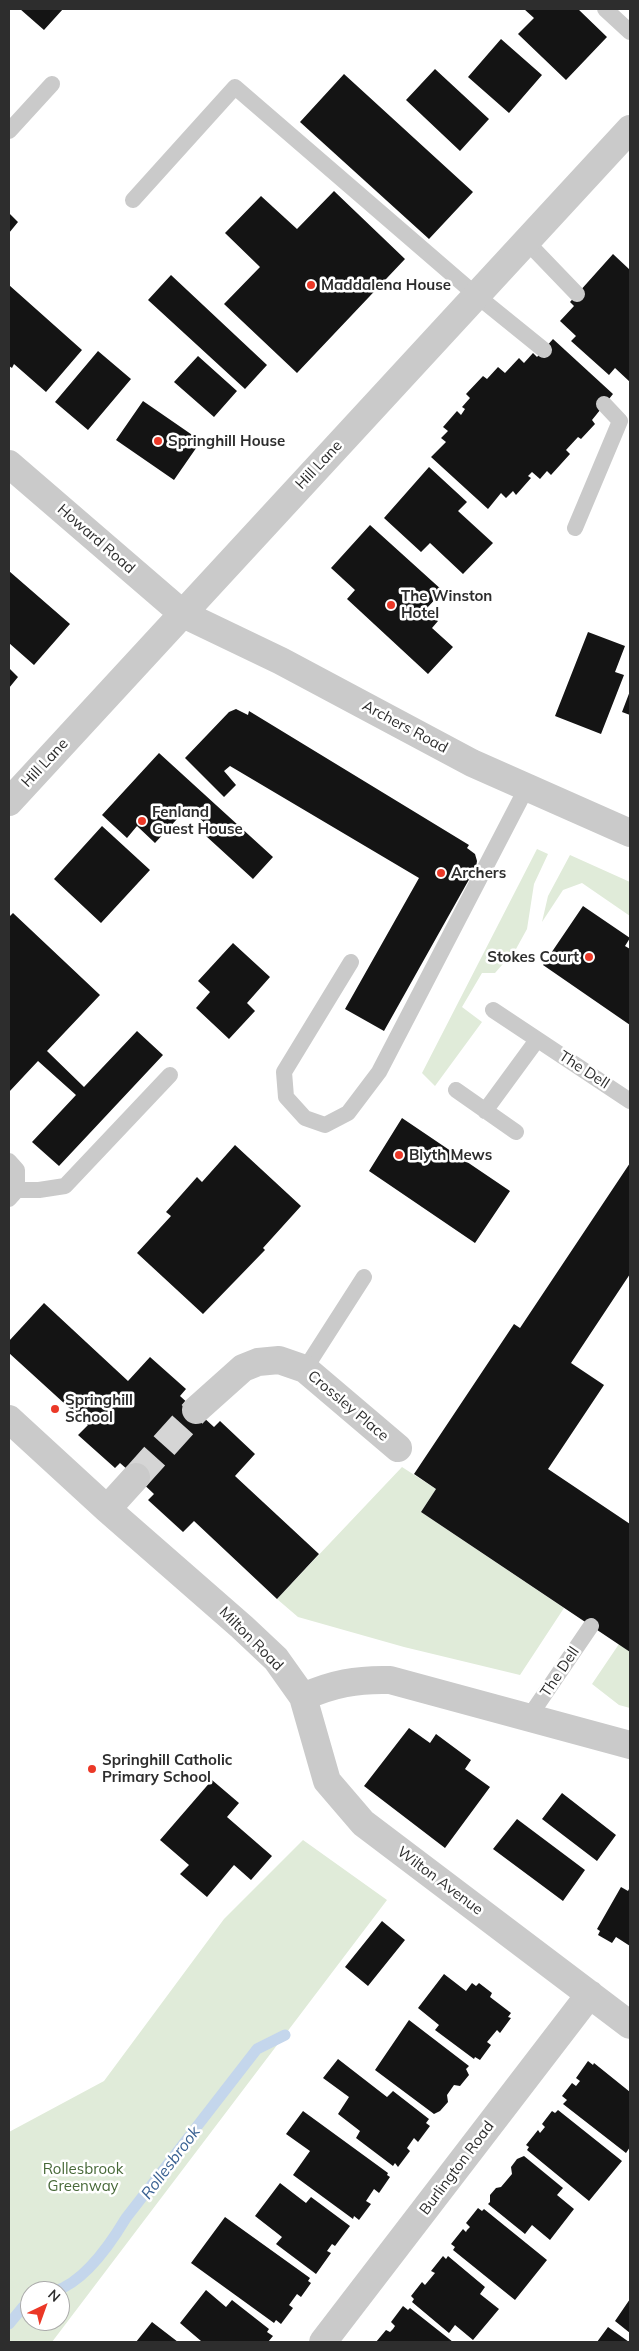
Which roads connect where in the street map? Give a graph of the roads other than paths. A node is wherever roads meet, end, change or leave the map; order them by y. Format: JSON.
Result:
{"nodes":[{"id":1,"x":605,"y":9,"type":"edge"},
{"id":2,"x":630,"y":32,"type":"edge"},
{"id":3,"x":52,"y":84,"type":"dead end"},
{"id":4,"x":630,"y":129,"type":"edge"},
{"id":5,"x":9,"y":131,"type":"edge"},
{"id":6,"x":133,"y":200,"type":"dead end"},
{"id":7,"x":526,"y":241,"type":"junction"},
{"id":8,"x":577,"y":294,"type":"dead end"},
{"id":9,"x":476,"y":295,"type":"junction"},
{"id":10,"x":544,"y":350,"type":"dead end"},
{"id":11,"x":604,"y":404,"type":"dead end"},
{"id":12,"x":9,"y":464,"type":"edge"},
{"id":13,"x":575,"y":528,"type":"dead end"},
{"id":14,"x":183,"y":614,"type":"junction"},
{"id":15,"x":527,"y":788,"type":"junction"},
{"id":16,"x":9,"y":802,"type":"edge"},
{"id":17,"x":630,"y":833,"type":"edge"},
{"id":18,"x":351,"y":962,"type":"dead end"},
{"id":19,"x":493,"y":1010,"type":"dead end"},
{"id":20,"x":537,"y":1040,"type":"junction"},
{"id":21,"x":170,"y":1075,"type":"dead end"},
{"id":22,"x":456,"y":1090,"type":"dead end"},
{"id":23,"x":630,"y":1101,"type":"edge"},
{"id":24,"x":485,"y":1111,"type":"junction"},
{"id":25,"x":516,"y":1132,"type":"dead end"},
{"id":26,"x":9,"y":1161,"type":"edge"},
{"id":27,"x":13,"y":1194,"type":"edge"},
{"id":28,"x":364,"y":1277,"type":"dead end"},
{"id":29,"x":305,"y":1369,"type":"junction"},
{"id":30,"x":196,"y":1410,"type":"tunnel mouth"},
{"id":31,"x":9,"y":1419,"type":"edge"},
{"id":32,"x":398,"y":1448,"type":"dead end"},
{"id":33,"x":136,"y":1477,"type":"tunnel mouth"},
{"id":34,"x":107,"y":1509,"type":"junction"},
{"id":35,"x":591,"y":1626,"type":"dead end"},
{"id":36,"x":303,"y":1697,"type":"junction"},
{"id":37,"x":529,"y":1717,"type":"junction"},
{"id":38,"x":630,"y":1745,"type":"edge"},
{"id":39,"x":590,"y":1994,"type":"junction"},
{"id":40,"x":630,"y":2025,"type":"edge"},
{"id":41,"x":323,"y":2342,"type":"edge"}],
"edges":[{"from":1,"to":2,"type":"lane"},
{"from":3,"to":5,"type":"lane"},
{"from":4,"to":7,"type":"street","name":"Hill Lane"},
{"from":6,"to":9,"type":"lane"},
{"from":7,"to":8,"type":"lane"},
{"from":7,"to":9,"type":"street","name":"Hill Lane"},
{"from":9,"to":10,"type":"lane"},
{"from":9,"to":14,"type":"street","name":"Hill Lane"},
{"from":11,"to":13,"type":"lane"},
{"from":12,"to":14,"type":"street","name":"Howard Road"},
{"from":14,"to":15,"type":"street","name":"Archers Road"},
{"from":14,"to":16,"type":"street","name":"Hill Lane"},
{"from":15,"to":17,"type":"street","name":"Archers Road"},
{"from":15,"to":18,"type":"lane"},
{"from":19,"to":20,"type":"lane","name":"The Dell"},
{"from":20,"to":23,"type":"lane","name":"The Dell"},
{"from":20,"to":24,"type":"lane"},
{"from":21,"to":27,"type":"lane"},
{"from":22,"to":24,"type":"lane"},
{"from":24,"to":25,"type":"lane"},
{"from":26,"to":27,"type":"lane"},
{"from":28,"to":29,"type":"lane"},
{"from":29,"to":30,"type":"street","name":"Crossley Place"},
{"from":29,"to":32,"type":"street","name":"Crossley Place"},
{"from":31,"to":34,"type":"street","name":"Milton Road"},
{"from":33,"to":34,"type":"street"},
{"from":34,"to":36,"type":"street","name":"Milton Road"},
{"from":35,"to":37,"type":"lane","name":"The Dell"},
{"from":36,"to":37,"type":"street"},
{"from":36,"to":39,"type":"street","name":"Wilton Avenue"},
{"from":37,"to":38,"type":"street"},
{"from":39,"to":40,"type":"street","name":"Wilton Avenue"},
{"from":39,"to":41,"type":"street","name":"Burlington Road"}]}
